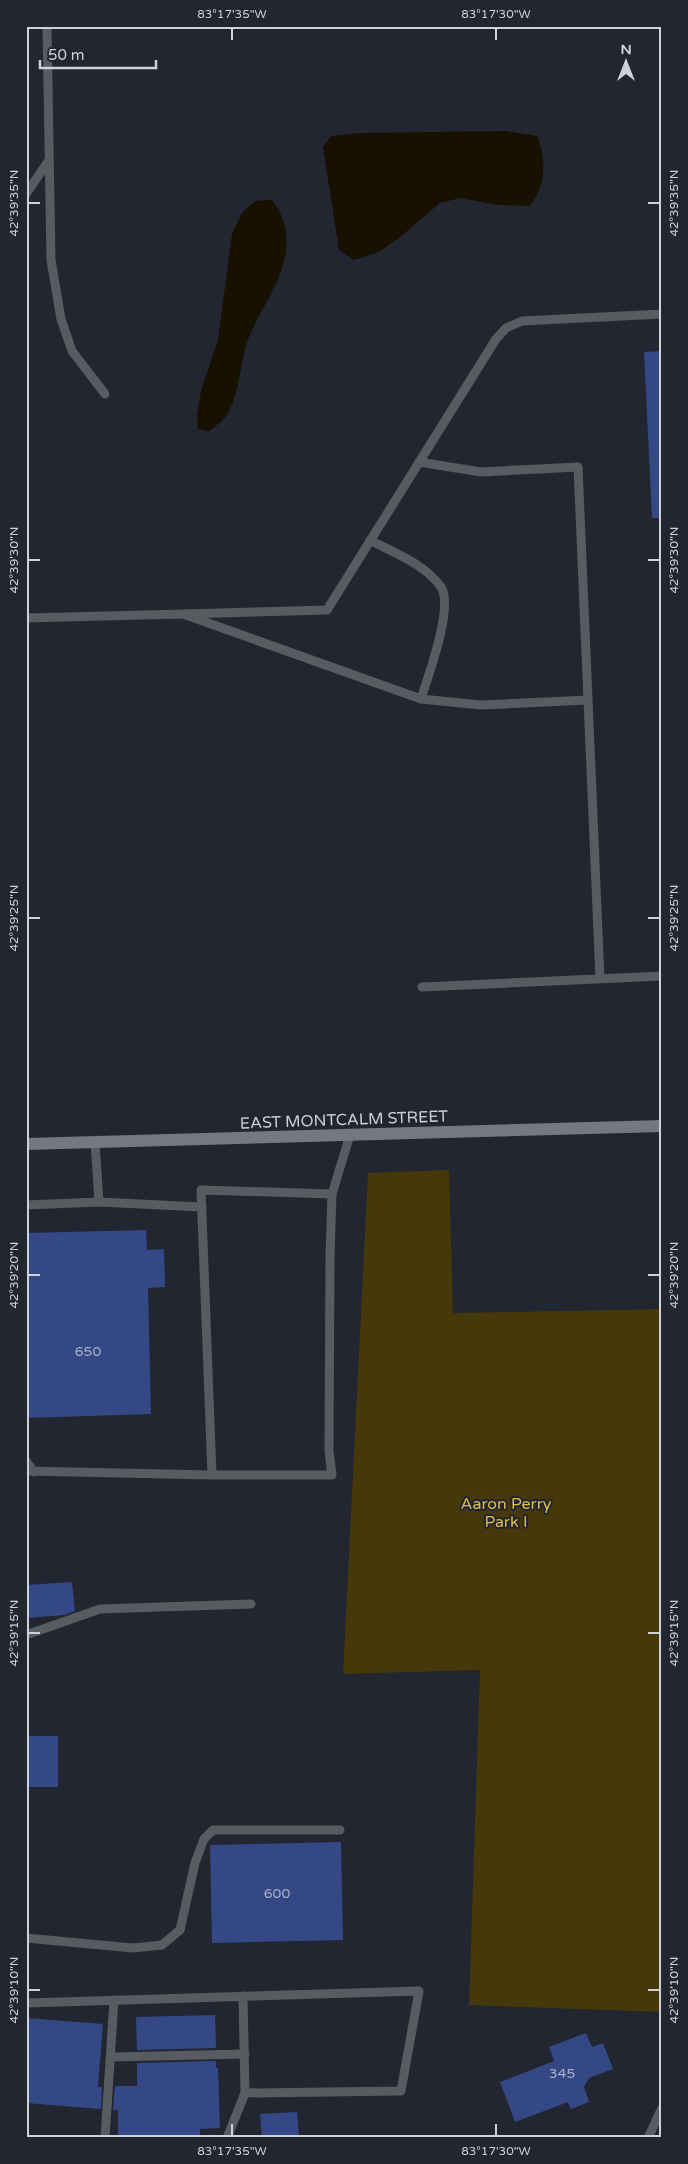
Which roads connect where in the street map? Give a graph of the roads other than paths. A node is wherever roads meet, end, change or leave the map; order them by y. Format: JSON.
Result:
{"nodes":[{"id":1,"x":47,"y":26,"type":"edge"},
{"id":2,"x":50,"y":160,"type":"junction"},
{"id":3,"x":26,"y":194,"type":"edge"},
{"id":4,"x":662,"y":314,"type":"edge"},
{"id":5,"x":105,"y":394,"type":"dead end"},
{"id":6,"x":419,"y":462,"type":"junction"},
{"id":7,"x":370,"y":540,"type":"junction"},
{"id":8,"x":183,"y":614,"type":"junction"},
{"id":9,"x":26,"y":618,"type":"edge"},
{"id":10,"x":421,"y":699,"type":"junction"},
{"id":11,"x":588,"y":700,"type":"junction"},
{"id":12,"x":662,"y":976,"type":"edge"},
{"id":13,"x":600,"y":979,"type":"junction"},
{"id":14,"x":422,"y":987,"type":"dead end"},
{"id":15,"x":662,"y":1126,"type":"edge"},
{"id":16,"x":350,"y":1135,"type":"junction"},
{"id":17,"x":95,"y":1142,"type":"junction"},
{"id":18,"x":26,"y":1144,"type":"edge"},
{"id":19,"x":332,"y":1194,"type":"junction"},
{"id":20,"x":98,"y":1202,"type":"junction"},
{"id":21,"x":26,"y":1205,"type":"edge"},
{"id":22,"x":202,"y":1207,"type":"junction"},
{"id":23,"x":26,"y":1461,"type":"edge"},
{"id":24,"x":30,"y":1471,"type":"edge"},
{"id":25,"x":212,"y":1475,"type":"junction"},
{"id":26,"x":251,"y":1604,"type":"dead end"},
{"id":27,"x":26,"y":1635,"type":"edge"},
{"id":28,"x":340,"y":1830,"type":"dead end"},
{"id":29,"x":26,"y":1938,"type":"edge"},
{"id":30,"x":244,"y":1996,"type":"junction"},
{"id":31,"x":114,"y":2000,"type":"junction"},
{"id":32,"x":26,"y":2002,"type":"edge"},
{"id":33,"x":245,"y":2054,"type":"junction"},
{"id":34,"x":111,"y":2056,"type":"junction"},
{"id":35,"x":245,"y":2093,"type":"junction"},
{"id":36,"x":662,"y":2108,"type":"edge"},
{"id":37,"x":105,"y":2138,"type":"edge"},
{"id":38,"x":227,"y":2138,"type":"edge"},
{"id":39,"x":648,"y":2138,"type":"edge"}],
"edges":[{"from":1,"to":2,"type":"lane"},
{"from":2,"to":3,"type":"lane"},
{"from":2,"to":5,"type":"lane"},
{"from":4,"to":6,"type":"lane"},
{"from":6,"to":7,"type":"lane"},
{"from":6,"to":11,"type":"lane"},
{"from":7,"to":8,"type":"lane"},
{"from":7,"to":10,"type":"lane"},
{"from":8,"to":9,"type":"lane"},
{"from":8,"to":10,"type":"lane"},
{"from":10,"to":11,"type":"lane"},
{"from":11,"to":13,"type":"lane"},
{"from":12,"to":13,"type":"lane"},
{"from":13,"to":14,"type":"lane"},
{"from":15,"to":16,"type":"main road","name":"EAST MONTCALM STREET"},
{"from":16,"to":17,"type":"main road","name":"EAST MONTCALM STREET"},
{"from":16,"to":19,"type":"lane"},
{"from":17,"to":18,"type":"main road","name":"EAST MONTCALM STREET"},
{"from":17,"to":20,"type":"lane"},
{"from":19,"to":22,"type":"lane"},
{"from":19,"to":25,"type":"lane"},
{"from":20,"to":21,"type":"lane"},
{"from":20,"to":22,"type":"lane"},
{"from":22,"to":25,"type":"lane"},
{"from":23,"to":24,"type":"lane"},
{"from":24,"to":25,"type":"lane"},
{"from":26,"to":27,"type":"lane"},
{"from":28,"to":29,"type":"lane"},
{"from":30,"to":31,"type":"lane"},
{"from":30,"to":33,"type":"lane"},
{"from":30,"to":35,"type":"lane"},
{"from":31,"to":32,"type":"lane"},
{"from":31,"to":34,"type":"lane"},
{"from":33,"to":34,"type":"lane"},
{"from":33,"to":35,"type":"lane"},
{"from":34,"to":37,"type":"lane"},
{"from":35,"to":38,"type":"lane"},
{"from":36,"to":39,"type":"lane"}]}
